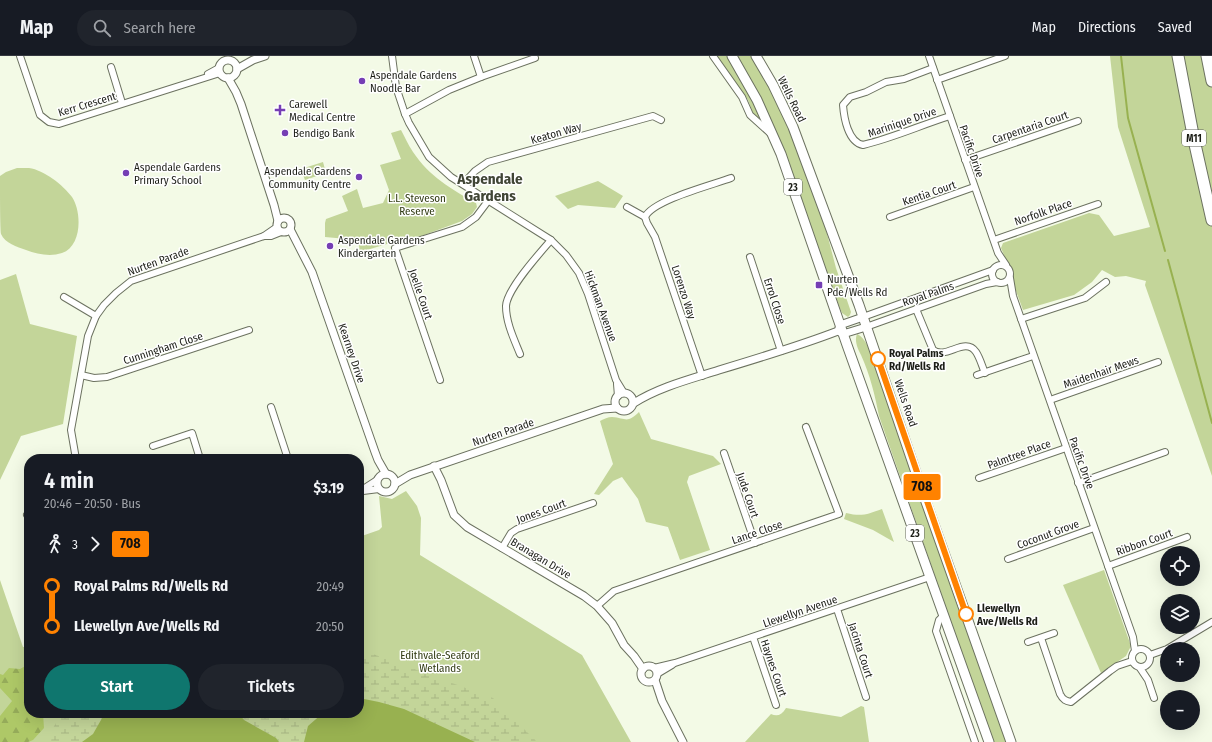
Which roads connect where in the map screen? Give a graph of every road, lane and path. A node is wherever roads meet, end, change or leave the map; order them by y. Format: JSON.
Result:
{"nodes":[{"id":1,"x":20,"y":56,"type":"edge"},
{"id":2,"x":265,"y":56,"type":"edge"},
{"id":3,"x":392,"y":56,"type":"edge"},
{"id":4,"x":474,"y":56,"type":"edge"},
{"id":5,"x":713,"y":56,"type":"edge"},
{"id":6,"x":732,"y":56,"type":"edge"},
{"id":7,"x":756,"y":56,"type":"edge"},
{"id":8,"x":929,"y":56,"type":"edge"},
{"id":9,"x":1005,"y":56,"type":"edge"},
{"id":10,"x":1178,"y":56,"type":"edge"},
{"id":11,"x":1207,"y":56,"type":"edge"},
{"id":12,"x":534,"y":58,"type":"dead end"},
{"id":13,"x":229,"y":65,"type":"edge"},
{"id":14,"x":110,"y":67,"type":"dead end"},
{"id":15,"x":933,"y":68,"type":"junction"},
{"id":16,"x":219,"y":70,"type":"junction"},
{"id":17,"x":481,"y":77,"type":"junction"},
{"id":18,"x":937,"y":80,"type":"junction"},
{"id":19,"x":1212,"y":81,"type":"edge"},
{"id":20,"x":122,"y":103,"type":"junction"},
{"id":21,"x":405,"y":114,"type":"junction"},
{"id":22,"x":950,"y":116,"type":"junction"},
{"id":23,"x":661,"y":120,"type":"dead end"},
{"id":24,"x":1078,"y":121,"type":"dead end"},
{"id":25,"x":775,"y":138,"type":"junction"},
{"id":26,"x":965,"y":160,"type":"junction"},
{"id":27,"x":731,"y":178,"type":"dead end"},
{"id":28,"x":463,"y":184,"type":"junction"},
{"id":29,"x":974,"y":187,"type":"junction"},
{"id":30,"x":488,"y":201,"type":"junction"},
{"id":31,"x":1098,"y":204,"type":"dead end"},
{"id":32,"x":627,"y":207,"type":"dead end"},
{"id":33,"x":645,"y":217,"type":"junction"},
{"id":34,"x":890,"y":217,"type":"dead end"},
{"id":35,"x":1212,"y":220,"type":"edge"},
{"id":36,"x":283,"y":227,"type":"junction"},
{"id":37,"x":551,"y":240,"type":"junction"},
{"id":38,"x":994,"y":240,"type":"junction"},
{"id":39,"x":998,"y":253,"type":"junction"},
{"id":40,"x":750,"y":257,"type":"dead end"},
{"id":41,"x":1006,"y":266,"type":"junction"},
{"id":42,"x":994,"y":268,"type":"junction"},
{"id":43,"x":1010,"y":278,"type":"junction"},
{"id":44,"x":999,"y":282,"type":"junction"},
{"id":45,"x":1106,"y":282,"type":"dead end"},
{"id":46,"x":947,"y":286,"type":"junction"},
{"id":47,"x":1013,"y":296,"type":"junction"},
{"id":48,"x":64,"y":297,"type":"dead end"},
{"id":49,"x":950,"y":297,"type":"junction"},
{"id":50,"x":916,"y":310,"type":"junction"},
{"id":51,"x":96,"y":316,"type":"junction"},
{"id":52,"x":863,"y":317,"type":"junction"},
{"id":53,"x":1020,"y":319,"type":"junction"},
{"id":54,"x":866,"y":327,"type":"junction"},
{"id":55,"x":250,"y":330,"type":"dead end"},
{"id":56,"x":840,"y":330,"type":"junction"},
{"id":57,"x":781,"y":351,"type":"junction"},
{"id":58,"x":520,"y":354,"type":"dead end"},
{"id":59,"x":1033,"y":356,"type":"junction"},
{"id":60,"x":1158,"y":362,"type":"dead end"},
{"id":61,"x":984,"y":373,"type":"junction"},
{"id":62,"x":977,"y":375,"type":"dead end"},
{"id":63,"x":81,"y":376,"type":"junction"},
{"id":64,"x":702,"y":376,"type":"junction"},
{"id":65,"x":440,"y":380,"type":"dead end"},
{"id":66,"x":623,"y":399,"type":"junction"},
{"id":67,"x":1050,"y":400,"type":"junction"},
{"id":68,"x":271,"y":407,"type":"dead end"},
{"id":69,"x":806,"y":427,"type":"dead end"},
{"id":70,"x":153,"y":446,"type":"dead end"},
{"id":71,"x":1066,"y":448,"type":"junction"},
{"id":72,"x":1165,"y":452,"type":"dead end"},
{"id":73,"x":724,"y":453,"type":"dead end"},
{"id":74,"x":75,"y":454,"type":"edge"},
{"id":75,"x":198,"y":454,"type":"edge"},
{"id":76,"x":286,"y":454,"type":"edge"},
{"id":77,"x":378,"y":460,"type":"junction"},
{"id":78,"x":437,"y":466,"type":"junction"},
{"id":79,"x":391,"y":478,"type":"junction"},
{"id":80,"x":979,"y":478,"type":"dead end"},
{"id":81,"x":378,"y":479,"type":"junction"},
{"id":82,"x":1078,"y":483,"type":"junction"},
{"id":83,"x":364,"y":488,"type":"edge"},
{"id":84,"x":378,"y":489,"type":"junction"},
{"id":85,"x":364,"y":490,"type":"edge"},
{"id":86,"x":593,"y":503,"type":"dead end"},
{"id":87,"x":1094,"y":528,"type":"junction"},
{"id":88,"x":1187,"y":537,"type":"dead end"},
{"id":89,"x":755,"y":543,"type":"junction"},
{"id":90,"x":502,"y":548,"type":"junction"},
{"id":91,"x":1008,"y":559,"type":"dead end"},
{"id":92,"x":1108,"y":566,"type":"junction"},
{"id":93,"x":930,"y":577,"type":"junction"},
{"id":94,"x":597,"y":606,"type":"junction"},
{"id":95,"x":837,"y":609,"type":"junction"},
{"id":96,"x":944,"y":615,"type":"junction"},
{"id":97,"x":1212,"y":622,"type":"edge"},
{"id":98,"x":1054,"y":633,"type":"dead end"},
{"id":99,"x":753,"y":637,"type":"junction"},
{"id":100,"x":1133,"y":637,"type":"junction"},
{"id":101,"x":1041,"y":638,"type":"junction"},
{"id":102,"x":1028,"y":642,"type":"dead end"},
{"id":103,"x":1143,"y":649,"type":"junction"},
{"id":104,"x":1135,"y":651,"type":"junction"},
{"id":105,"x":1150,"y":655,"type":"junction"},
{"id":106,"x":1132,"y":661,"type":"junction"},
{"id":107,"x":1147,"y":665,"type":"junction"},
{"id":108,"x":1140,"y":668,"type":"junction"},
{"id":109,"x":652,"y":673,"type":"junction"},
{"id":110,"x":1148,"y":680,"type":"junction"},
{"id":111,"x":866,"y":697,"type":"dead end"},
{"id":112,"x":1154,"y":698,"type":"dead end"},
{"id":113,"x":776,"y":705,"type":"dead end"},
{"id":114,"x":683,"y":742,"type":"edge"},
{"id":115,"x":975,"y":742,"type":"edge"},
{"id":116,"x":989,"y":742,"type":"edge"},
{"id":117,"x":1011,"y":742,"type":"edge"}],
"edges":[{"from":1,"to":20,"type":"street","name":"Kerr Crescent"},
{"from":2,"to":13,"type":"street"},
{"from":3,"to":21,"type":"street","name":"Hickman Avenue"},
{"from":4,"to":17,"type":"street"},
{"from":5,"to":25,"type":"street"},
{"from":6,"to":25,"type":"main road","number":"23"},
{"from":7,"to":52,"type":"main road","name":"Wells Road","number":"23"},
{"from":8,"to":15,"type":"street","name":"Pacific Drive"},
{"from":9,"to":18,"type":"street"},
{"from":10,"to":35,"type":"highway","number":"M11"},
{"from":11,"to":19,"type":"highway"},
{"from":12,"to":17,"type":"street"},
{"from":13,"to":16,"type":"street"},
{"from":13,"to":16,"type":"street"},
{"from":13,"to":36,"type":"street","name":"Kearney Drive"},
{"from":14,"to":20,"type":"street"},
{"from":15,"to":18,"type":"street","name":"Pacific Drive"},
{"from":15,"to":22,"type":"street","name":"Marinique Drive"},
{"from":16,"to":20,"type":"street","name":"Kerr Crescent"},
{"from":17,"to":21,"type":"street"},
{"from":18,"to":22,"type":"street","name":"Pacific Drive"},
{"from":21,"to":28,"type":"street","name":"Hickman Avenue"},
{"from":22,"to":26,"type":"street","name":"Pacific Drive"},
{"from":23,"to":28,"type":"street","name":"Keaton Way"},
{"from":24,"to":26,"type":"street","name":"Carpentaria Court"},
{"from":25,"to":56,"type":"main road","number":"23"},
{"from":26,"to":29,"type":"street","name":"Pacific Drive"},
{"from":27,"to":33,"type":"street"},
{"from":28,"to":30,"type":"street","name":"Hickman Avenue"},
{"from":29,"to":34,"type":"street","name":"Kentia Court"},
{"from":29,"to":38,"type":"street","name":"Pacific Drive"},
{"from":30,"to":37,"type":"street","name":"Hickman Avenue"},
{"from":30,"to":65,"type":"street","name":"Joelle Court"},
{"from":31,"to":38,"type":"street","name":"Norfolk Place"},
{"from":32,"to":33,"type":"street"},
{"from":33,"to":64,"type":"street","name":"Lorenzo Way"},
{"from":36,"to":51,"type":"street","name":"Nurten Parade"},
{"from":36,"to":77,"type":"street","name":"Kearney Drive"},
{"from":37,"to":58,"type":"street"},
{"from":37,"to":66,"type":"street","name":"Hickman Avenue"},
{"from":38,"to":39,"type":"street","name":"Pacific Drive"},
{"from":39,"to":41,"type":"street","name":"Pacific Drive"},
{"from":39,"to":42,"type":"street","name":"Pacific Drive"},
{"from":40,"to":57,"type":"street","name":"Errol Close"},
{"from":41,"to":42,"type":"street"},
{"from":41,"to":43,"type":"street"},
{"from":42,"to":44,"type":"street"},
{"from":42,"to":46,"type":"street","name":"Royal Palms"},
{"from":43,"to":44,"type":"street"},
{"from":43,"to":47,"type":"street","name":"Pacific Drive"},
{"from":44,"to":47,"type":"street","name":"Pacific Drive"},
{"from":44,"to":49,"type":"street","name":"Royal Palms"},
{"from":45,"to":53,"type":"street"},
{"from":46,"to":49,"type":"street"},
{"from":46,"to":52,"type":"street","name":"Royal Palms"},
{"from":47,"to":53,"type":"street","name":"Pacific Drive"},
{"from":48,"to":51,"type":"street"},
{"from":49,"to":50,"type":"street","name":"Royal Palms"},
{"from":50,"to":54,"type":"street","name":"Royal Palms"},
{"from":50,"to":61,"type":"street"},
{"from":51,"to":63,"type":"street","name":"Nurten Parade"},
{"from":52,"to":54,"type":"main road","name":"Wells Road","number":"23"},
{"from":52,"to":56,"type":"street","name":"Nurten Parade"},
{"from":53,"to":59,"type":"street","name":"Pacific Drive"},
{"from":54,"to":56,"type":"street","name":"Nurten Parade"},
{"from":54,"to":117,"type":"main road","name":"Wells Road","number":"23"},
{"from":55,"to":63,"type":"street","name":"Cunningham Close"},
{"from":56,"to":57,"type":"street","name":"Nurten Parade"},
{"from":56,"to":93,"type":"main road","number":"23"},
{"from":57,"to":64,"type":"street","name":"Nurten Parade"},
{"from":59,"to":61,"type":"street"},
{"from":59,"to":67,"type":"street","name":"Pacific Drive"},
{"from":60,"to":67,"type":"street","name":"Maidenhair Mews"},
{"from":61,"to":62,"type":"street"},
{"from":63,"to":74,"type":"street","name":"Nurten Parade"},
{"from":64,"to":66,"type":"street","name":"Nurten Parade"},
{"from":66,"to":78,"type":"street","name":"Nurten Parade"},
{"from":67,"to":71,"type":"street","name":"Pacific Drive"},
{"from":68,"to":76,"type":"street"},
{"from":69,"to":89,"type":"street","name":"Lance Close"},
{"from":70,"to":75,"type":"street"},
{"from":71,"to":80,"type":"street","name":"Palmtree Place"},
{"from":71,"to":82,"type":"street","name":"Pacific Drive"},
{"from":72,"to":82,"type":"street"},
{"from":73,"to":89,"type":"street","name":"Jude Court"},
{"from":77,"to":79,"type":"street","name":"Kearney Drive"},
{"from":77,"to":81,"type":"street","name":"Kearney Drive"},
{"from":78,"to":79,"type":"street","name":"Nurten Parade"},
{"from":78,"to":90,"type":"street","name":"Branagan Drive"},
{"from":79,"to":81,"type":"street"},
{"from":79,"to":84,"type":"street"},
{"from":81,"to":83,"type":"street"},
{"from":81,"to":84,"type":"street"},
{"from":82,"to":87,"type":"street","name":"Pacific Drive"},
{"from":84,"to":85,"type":"street"},
{"from":86,"to":90,"type":"street","name":"Jones Court"},
{"from":87,"to":91,"type":"street","name":"Coconut Grove"},
{"from":87,"to":92,"type":"street","name":"Pacific Drive"},
{"from":88,"to":92,"type":"street","name":"Ribbon Court"},
{"from":89,"to":94,"type":"street","name":"Lance Close"},
{"from":90,"to":94,"type":"street","name":"Branagan Drive"},
{"from":92,"to":100,"type":"street","name":"Pacific Drive"},
{"from":93,"to":95,"type":"street","name":"Llewellyn Avenue"},
{"from":93,"to":96,"type":"main road","number":"23"},
{"from":94,"to":109,"type":"street","name":"Branagan Drive"},
{"from":95,"to":99,"type":"street","name":"Llewellyn Avenue"},
{"from":95,"to":111,"type":"street","name":"Jacinta Court"},
{"from":96,"to":115,"type":"street"},
{"from":96,"to":116,"type":"main road","number":"23"},
{"from":97,"to":105,"type":"street"},
{"from":98,"to":101,"type":"street"},
{"from":99,"to":109,"type":"street","name":"Llewellyn Avenue"},
{"from":99,"to":113,"type":"street","name":"Haynes Court"},
{"from":100,"to":103,"type":"street","name":"Pacific Drive"},
{"from":100,"to":104,"type":"street","name":"Pacific Drive"},
{"from":101,"to":102,"type":"street"},
{"from":101,"to":106,"type":"street"},
{"from":103,"to":104,"type":"street"},
{"from":103,"to":105,"type":"street"},
{"from":104,"to":106,"type":"street"},
{"from":105,"to":107,"type":"street"},
{"from":106,"to":108,"type":"street"},
{"from":107,"to":108,"type":"street"},
{"from":107,"to":110,"type":"street"},
{"from":108,"to":110,"type":"street"},
{"from":109,"to":114,"type":"street","name":"Branagan Drive"},
{"from":110,"to":112,"type":"street"}]}
